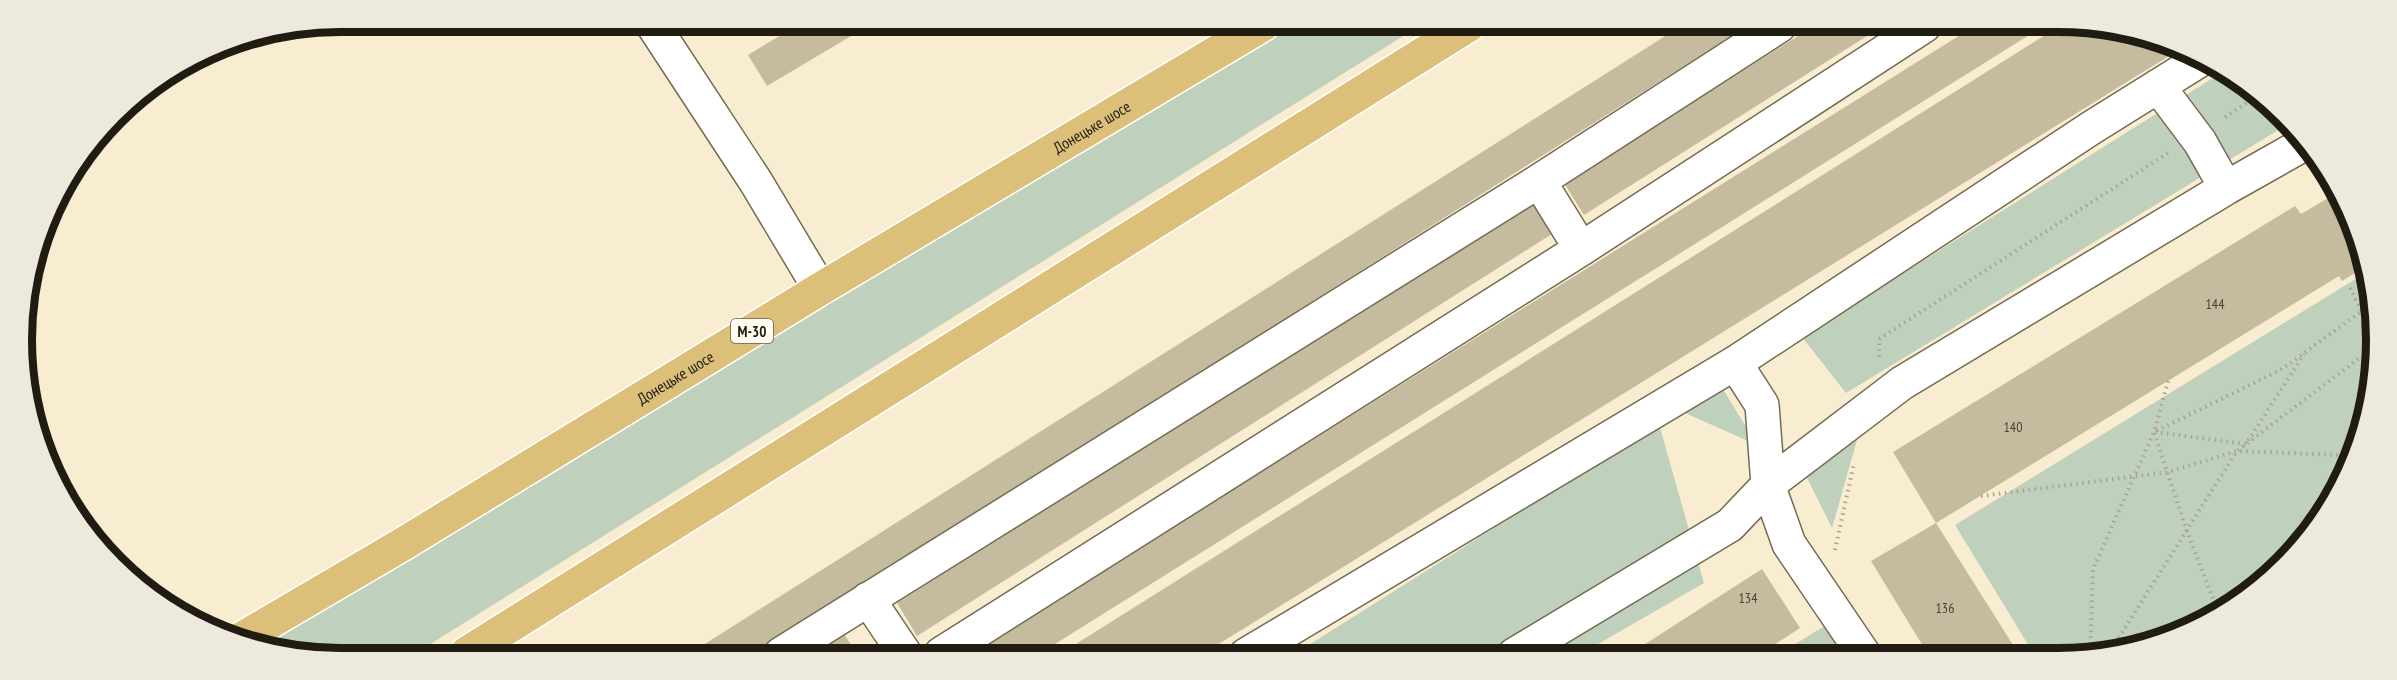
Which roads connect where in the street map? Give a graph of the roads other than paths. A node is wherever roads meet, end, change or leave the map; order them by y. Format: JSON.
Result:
{"nodes":[{"id":1,"x":658,"y":32,"type":"edge"},
{"id":2,"x":1251,"y":32,"type":"edge"},
{"id":3,"x":1458,"y":32,"type":"edge"},
{"id":4,"x":1770,"y":32,"type":"edge"},
{"id":5,"x":1915,"y":32,"type":"edge"},
{"id":6,"x":2194,"y":63,"type":"edge"},
{"id":7,"x":2158,"y":86,"type":"junction"},
{"id":8,"x":2298,"y":147,"type":"edge"},
{"id":9,"x":1539,"y":181,"type":"junction"},
{"id":10,"x":2226,"y":188,"type":"junction"},
{"id":11,"x":1581,"y":249,"type":"junction"},
{"id":12,"x":820,"y":290,"type":"junction"},
{"id":13,"x":1735,"y":363,"type":"junction"},
{"id":14,"x":1768,"y":485,"type":"junction"},
{"id":15,"x":868,"y":599,"type":"junction"},
{"id":16,"x":249,"y":634,"type":"edge"},
{"id":17,"x":475,"y":648,"type":"edge"},
{"id":18,"x":791,"y":648,"type":"edge"},
{"id":19,"x":901,"y":648,"type":"edge"},
{"id":20,"x":950,"y":648,"type":"edge"},
{"id":21,"x":1258,"y":648,"type":"edge"},
{"id":22,"x":1526,"y":648,"type":"edge"},
{"id":23,"x":1860,"y":648,"type":"edge"}],
"edges":[{"from":1,"to":12,"type":"street"},
{"from":2,"to":12,"type":"highway","name":"Донецьке шосе","number":"М-30"},
{"from":3,"to":17,"type":"highway"},
{"from":4,"to":9,"type":"street"},
{"from":5,"to":11,"type":"street"},
{"from":6,"to":7,"type":"street"},
{"from":7,"to":10,"type":"street"},
{"from":7,"to":13,"type":"street"},
{"from":8,"to":10,"type":"street"},
{"from":9,"to":11,"type":"street"},
{"from":9,"to":15,"type":"street"},
{"from":10,"to":14,"type":"street"},
{"from":11,"to":20,"type":"street"},
{"from":12,"to":16,"type":"highway","name":"Донецьке шосе","number":"М-30"},
{"from":13,"to":14,"type":"street"},
{"from":13,"to":21,"type":"street"},
{"from":14,"to":22,"type":"street"},
{"from":14,"to":23,"type":"street"},
{"from":15,"to":18,"type":"street"},
{"from":15,"to":19,"type":"street"}]}
